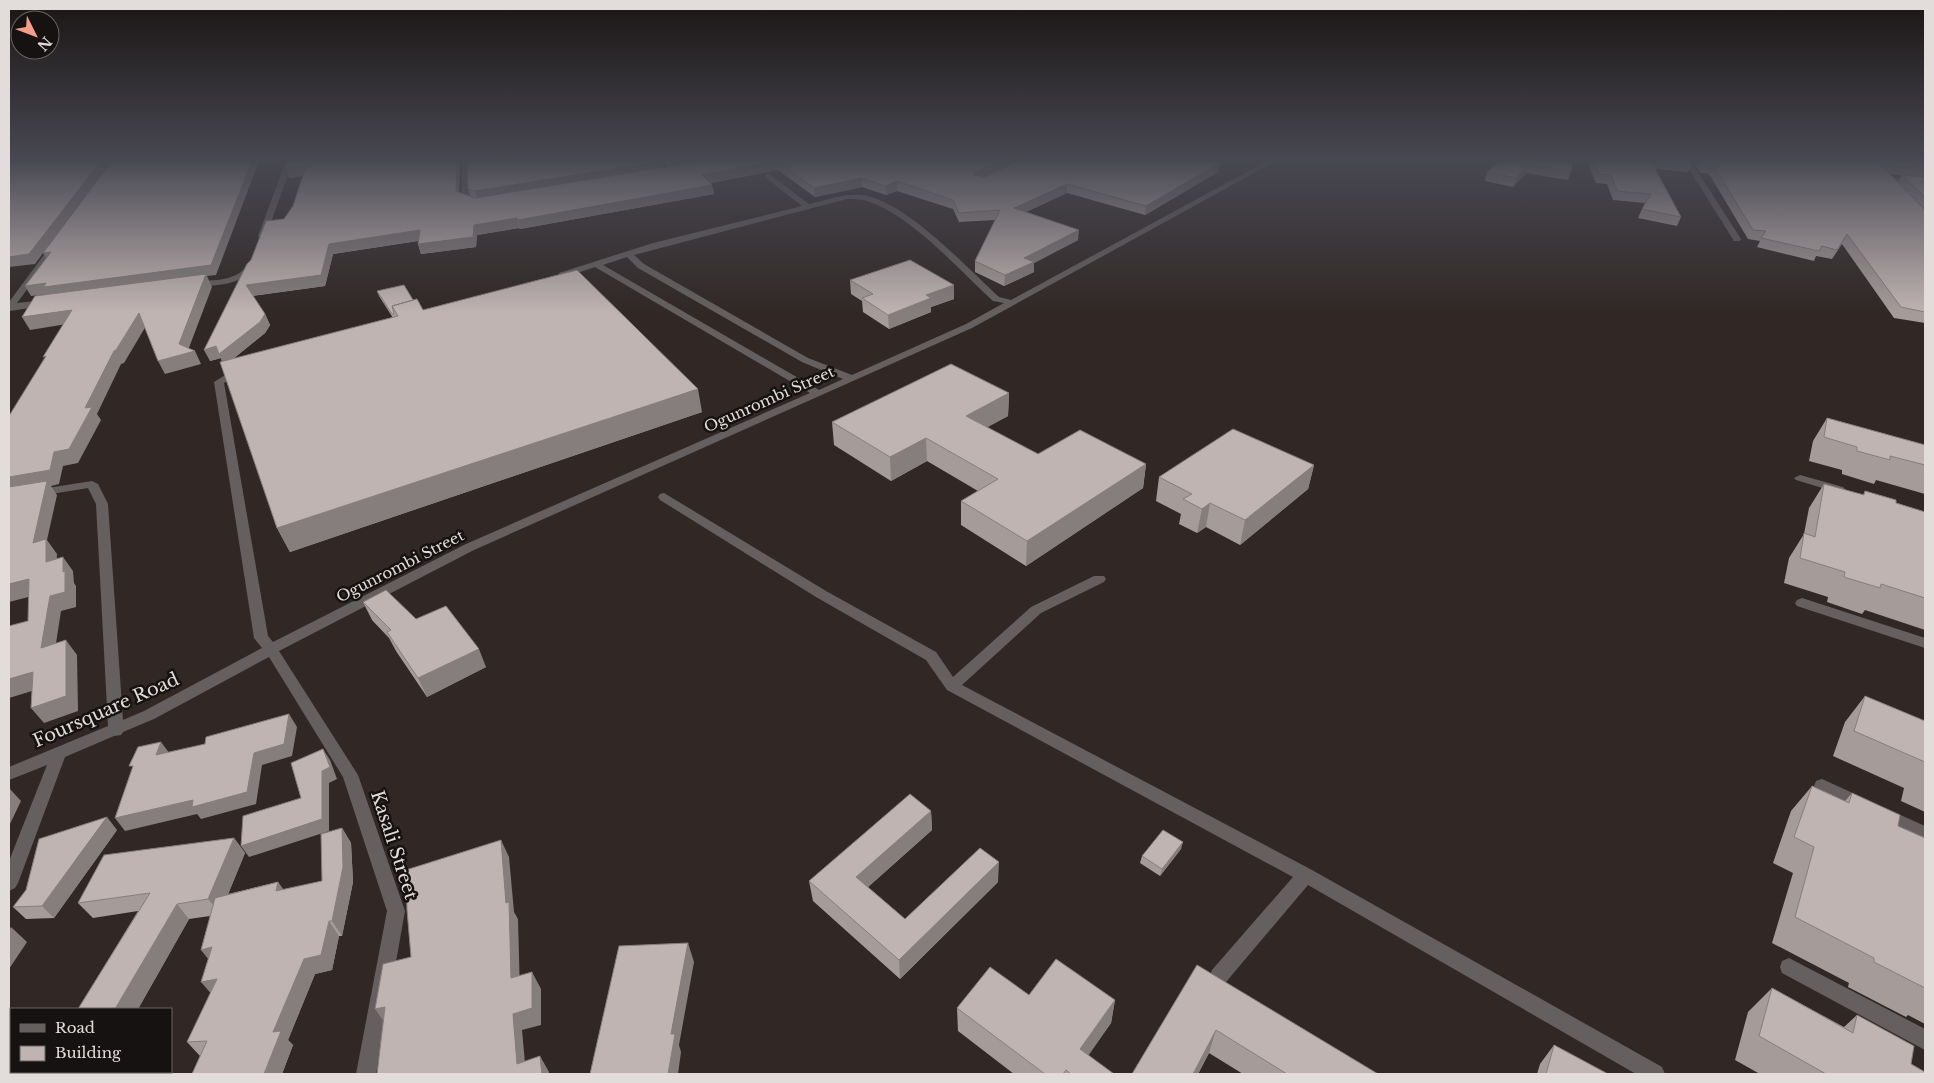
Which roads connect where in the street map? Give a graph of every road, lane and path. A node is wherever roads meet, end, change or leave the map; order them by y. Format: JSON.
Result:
{"nodes":[{"id":1,"x":272,"y":212,"type":"edge"},
{"id":2,"x":786,"y":212,"type":"edge"},
{"id":3,"x":893,"y":212,"type":"edge"},
{"id":4,"x":1179,"y":212,"type":"edge"},
{"id":5,"x":1719,"y":212,"type":"edge"},
{"id":6,"x":61,"y":238,"type":"edge"},
{"id":7,"x":1737,"y":239,"type":"dead end"},
{"id":8,"x":260,"y":243,"type":"edge"},
{"id":9,"x":257,"y":252,"type":"edge"},
{"id":10,"x":628,"y":253,"type":"junction"},
{"id":11,"x":598,"y":265,"type":"junction"},
{"id":12,"x":555,"y":277,"type":"edge"},
{"id":13,"x":186,"y":285,"type":"edge"},
{"id":14,"x":59,"y":301,"type":"edge"},
{"id":15,"x":1010,"y":302,"type":"junction"},
{"id":16,"x":9,"y":308,"type":"edge"},
{"id":17,"x":246,"y":368,"type":"edge"},
{"id":18,"x":851,"y":378,"type":"junction"},
{"id":19,"x":817,"y":393,"type":"junction"},
{"id":20,"x":1800,"y":478,"type":"dead end"},
{"id":21,"x":1848,"y":492,"type":"edge"},
{"id":22,"x":9,"y":497,"type":"edge"},
{"id":23,"x":664,"y":497,"type":"dead end"},
{"id":24,"x":1099,"y":579,"type":"dead end"},
{"id":25,"x":1802,"y":603,"type":"dead end"},
{"id":26,"x":1925,"y":643,"type":"edge"},
{"id":27,"x":271,"y":649,"type":"junction"},
{"id":28,"x":952,"y":686,"type":"junction"},
{"id":29,"x":116,"y":731,"type":"junction"},
{"id":30,"x":59,"y":753,"type":"junction"},
{"id":31,"x":9,"y":774,"type":"edge"},
{"id":32,"x":1822,"y":786,"type":"dead end"},
{"id":33,"x":1925,"y":834,"type":"edge"},
{"id":34,"x":1306,"y":875,"type":"junction"},
{"id":35,"x":9,"y":883,"type":"edge"},
{"id":36,"x":1789,"y":967,"type":"dead end"},
{"id":37,"x":1219,"y":976,"type":"edge"},
{"id":38,"x":1925,"y":1040,"type":"edge"},
{"id":39,"x":366,"y":1074,"type":"edge"},
{"id":40,"x":1655,"y":1074,"type":"edge"}],
"edges":[{"from":1,"to":8,"type":"street"},
{"from":2,"to":10,"type":"street"},
{"from":3,"to":15,"type":"street"},
{"from":4,"to":15,"type":"street","name":"Ogunrombi Street"},
{"from":5,"to":7,"type":"street"},
{"from":6,"to":16,"type":"street"},
{"from":9,"to":13,"type":"street"},
{"from":10,"to":11,"type":"street"},
{"from":10,"to":18,"type":"street"},
{"from":11,"to":12,"type":"street"},
{"from":11,"to":19,"type":"street"},
{"from":14,"to":16,"type":"street"},
{"from":15,"to":18,"type":"street","name":"Ogunrombi Street"},
{"from":17,"to":27,"type":"street","name":"Kasali Street"},
{"from":18,"to":19,"type":"street","name":"Ogunrombi Street"},
{"from":19,"to":27,"type":"street","name":"Ogunrombi Street"},
{"from":20,"to":21,"type":"street"},
{"from":22,"to":29,"type":"street"},
{"from":23,"to":28,"type":"street"},
{"from":24,"to":28,"type":"street"},
{"from":25,"to":26,"type":"street"},
{"from":27,"to":29,"type":"street","name":"Foursquare Road"},
{"from":27,"to":39,"type":"street","name":"Kasali Street"},
{"from":28,"to":34,"type":"street"},
{"from":29,"to":30,"type":"street","name":"Foursquare Road"},
{"from":30,"to":31,"type":"street","name":"Foursquare Road"},
{"from":30,"to":35,"type":"street"},
{"from":32,"to":33,"type":"street"},
{"from":34,"to":37,"type":"street"},
{"from":34,"to":40,"type":"street"},
{"from":36,"to":38,"type":"street"}]}
